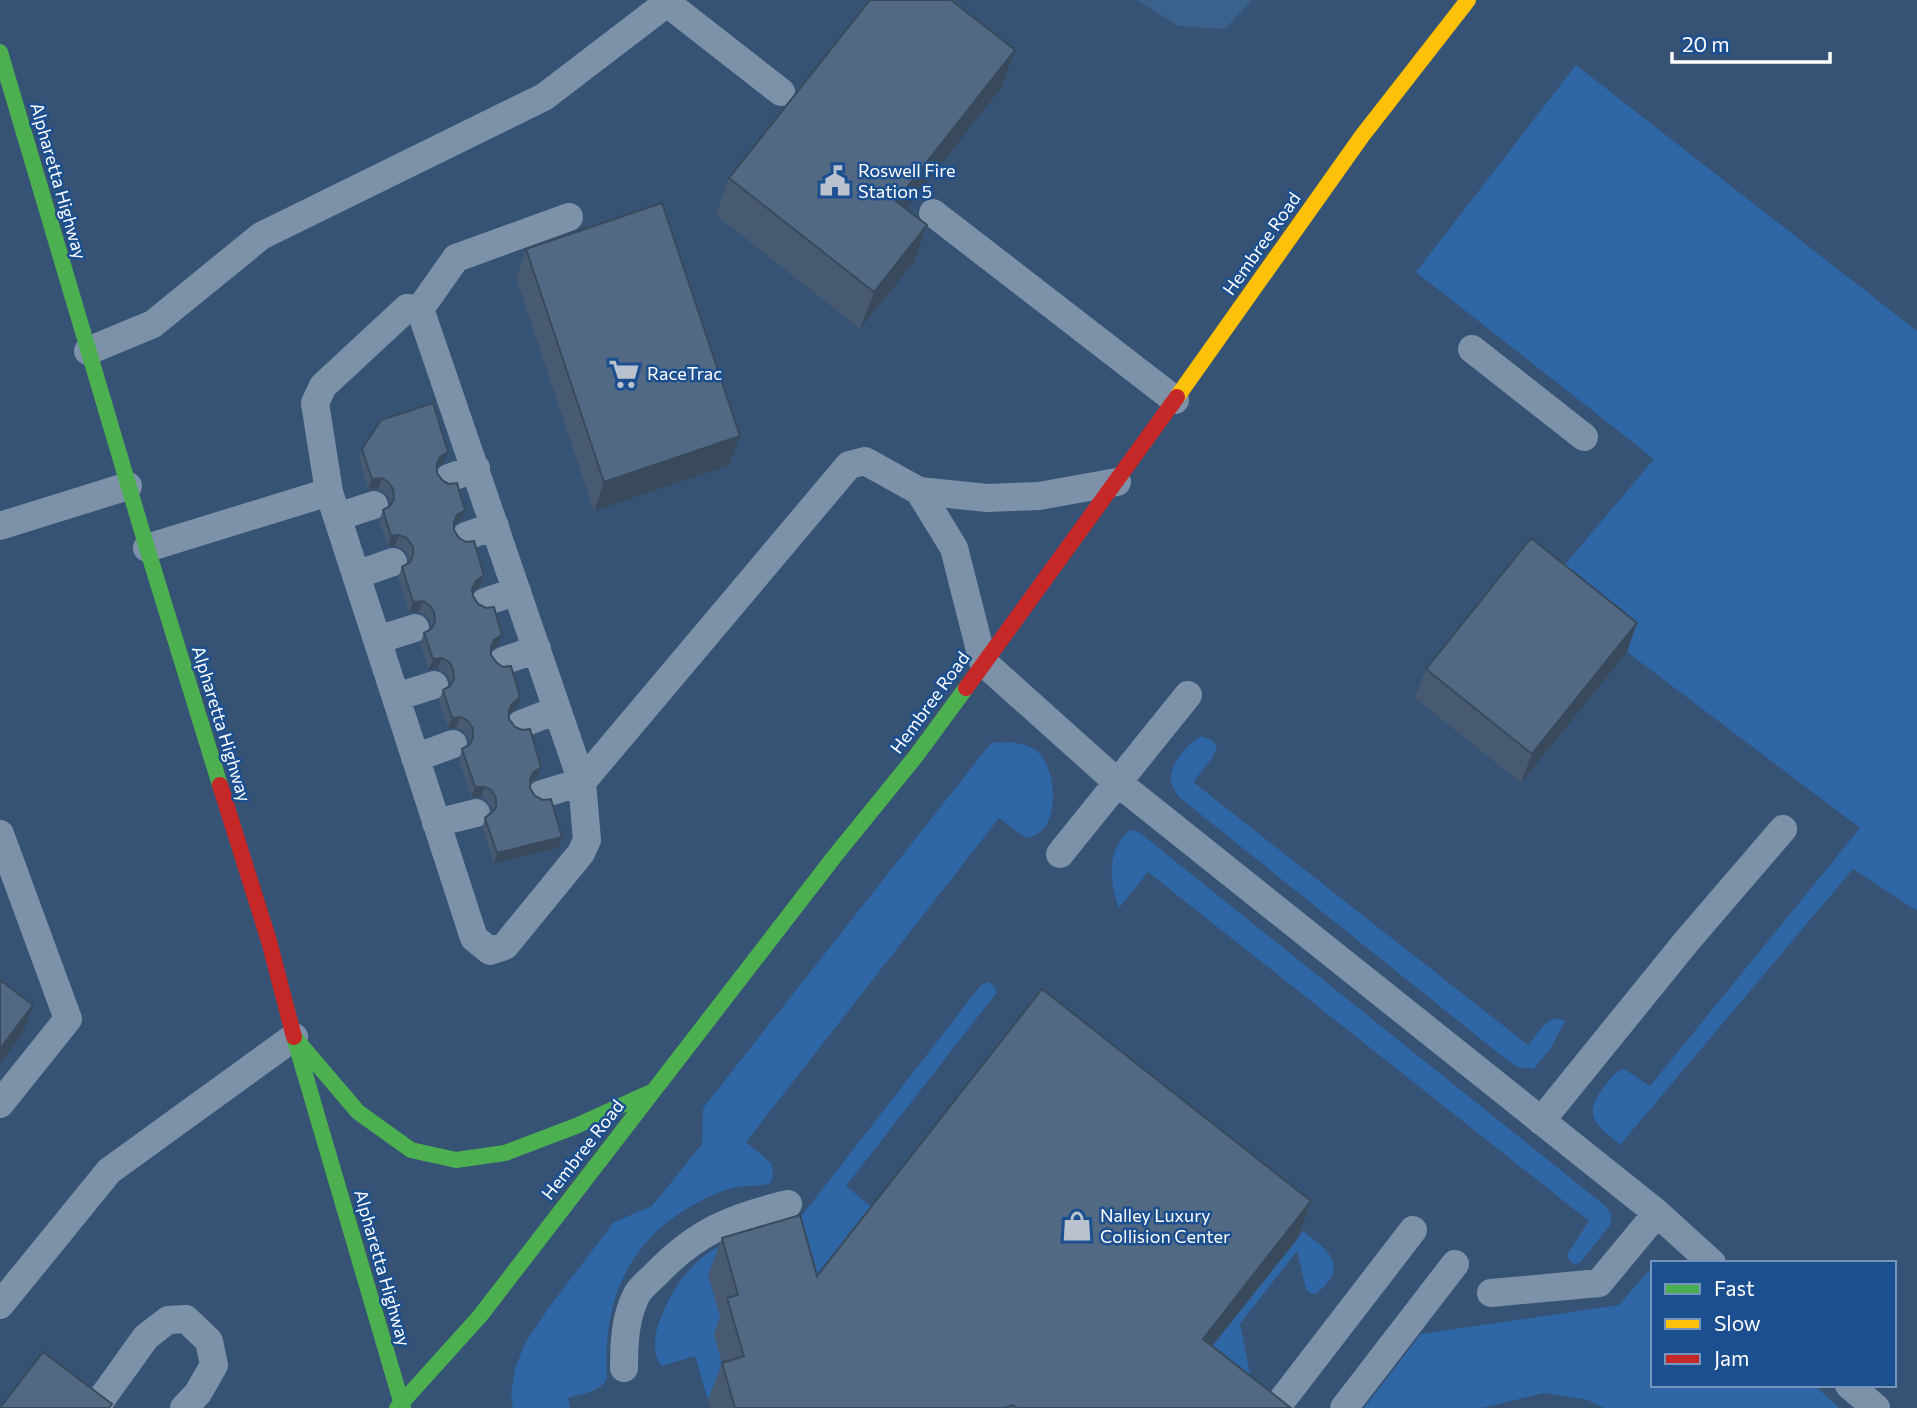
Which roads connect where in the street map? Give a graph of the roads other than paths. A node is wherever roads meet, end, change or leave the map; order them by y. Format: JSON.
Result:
{"nodes":[{"id":1,"x":1468,"y":0,"type":"edge"},
{"id":2,"x":0,"y":52,"type":"edge"},
{"id":3,"x":781,"y":92,"type":"dead end"},
{"id":4,"x":933,"y":213,"type":"dead end"},
{"id":5,"x":569,"y":217,"type":"dead end"},
{"id":6,"x":420,"y":309,"type":"junction"},
{"id":7,"x":1472,"y":349,"type":"dead end"},
{"id":8,"x":88,"y":351,"type":"junction"},
{"id":9,"x":1175,"y":400,"type":"junction"},
{"id":10,"x":1584,"y":437,"type":"dead end"},
{"id":11,"x":476,"y":468,"type":"junction"},
{"id":12,"x":449,"y":478,"type":"dead end"},
{"id":13,"x":1116,"y":482,"type":"junction"},
{"id":14,"x":128,"y":485,"type":"junction"},
{"id":15,"x":919,"y":491,"type":"junction"},
{"id":16,"x":333,"y":504,"type":"junction"},
{"id":17,"x":374,"y":505,"type":"dead end"},
{"id":18,"x":0,"y":526,"type":"edge"},
{"id":19,"x":495,"y":526,"type":"junction"},
{"id":20,"x":466,"y":536,"type":"dead end"},
{"id":21,"x":147,"y":548,"type":"junction"},
{"id":22,"x":393,"y":562,"type":"dead end"},
{"id":23,"x":356,"y":575,"type":"junction"},
{"id":24,"x":517,"y":590,"type":"junction"},
{"id":25,"x":485,"y":602,"type":"dead end"},
{"id":26,"x":415,"y":628,"type":"dead end"},
{"id":27,"x":377,"y":640,"type":"junction"},
{"id":28,"x":537,"y":649,"type":"junction"},
{"id":29,"x":503,"y":661,"type":"dead end"},
{"id":30,"x":983,"y":662,"type":"junction"},
{"id":31,"x":434,"y":685,"type":"dead end"},
{"id":32,"x":1188,"y":695,"type":"dead end"},
{"id":33,"x":396,"y":697,"type":"junction"},
{"id":34,"x":557,"y":710,"type":"junction"},
{"id":35,"x":521,"y":724,"type":"dead end"},
{"id":36,"x":453,"y":744,"type":"dead end"},
{"id":37,"x":415,"y":758,"type":"junction"},
{"id":38,"x":582,"y":782,"type":"junction"},
{"id":39,"x":1117,"y":782,"type":"junction"},
{"id":40,"x":542,"y":794,"type":"dead end"},
{"id":41,"x":476,"y":813,"type":"dead end"},
{"id":42,"x":436,"y":823,"type":"junction"},
{"id":43,"x":1783,"y":829,"type":"dead end"},
{"id":44,"x":0,"y":834,"type":"edge"},
{"id":45,"x":1060,"y":854,"type":"dead end"},
{"id":46,"x":294,"y":1037,"type":"junction"},
{"id":47,"x":654,"y":1090,"type":"junction"},
{"id":48,"x":0,"y":1104,"type":"edge"},
{"id":49,"x":1541,"y":1121,"type":"junction"},
{"id":50,"x":788,"y":1204,"type":"dead end"},
{"id":51,"x":1657,"y":1213,"type":"junction"},
{"id":52,"x":1413,"y":1230,"type":"dead end"},
{"id":53,"x":1710,"y":1261,"type":"edge"},
{"id":54,"x":1455,"y":1264,"type":"dead end"},
{"id":55,"x":1492,"y":1293,"type":"dead end"},
{"id":56,"x":0,"y":1305,"type":"edge"},
{"id":57,"x":624,"y":1368,"type":"dead end"},
{"id":58,"x":1851,"y":1387,"type":"edge"},
{"id":59,"x":401,"y":1406,"type":"edge"},
{"id":60,"x":95,"y":1408,"type":"edge"},
{"id":61,"x":184,"y":1408,"type":"edge"},
{"id":62,"x":1276,"y":1408,"type":"edge"},
{"id":63,"x":1344,"y":1408,"type":"edge"},
{"id":64,"x":1875,"y":1408,"type":"edge"}],
"edges":[{"from":1,"to":9,"type":"main road","name":"Hembree Road"},
{"from":2,"to":8,"type":"main road","name":"Alpharetta Highway"},
{"from":3,"to":8,"type":"lane"},
{"from":4,"to":9,"type":"lane"},
{"from":5,"to":6,"type":"lane"},
{"from":6,"to":11,"type":"lane"},
{"from":6,"to":16,"type":"lane"},
{"from":7,"to":10,"type":"lane"},
{"from":8,"to":14,"type":"main road","name":"Alpharetta Highway"},
{"from":9,"to":13,"type":"main road","name":"Hembree Road"},
{"from":11,"to":12,"type":"lane"},
{"from":11,"to":19,"type":"lane"},
{"from":13,"to":15,"type":"lane"},
{"from":13,"to":30,"type":"main road","name":"Hembree Road"},
{"from":14,"to":18,"type":"lane"},
{"from":14,"to":21,"type":"main road","name":"Alpharetta Highway"},
{"from":15,"to":30,"type":"lane"},
{"from":15,"to":38,"type":"lane"},
{"from":16,"to":17,"type":"lane"},
{"from":16,"to":21,"type":"lane"},
{"from":16,"to":23,"type":"lane"},
{"from":19,"to":20,"type":"lane"},
{"from":19,"to":24,"type":"lane"},
{"from":21,"to":46,"type":"main road","name":"Alpharetta Highway"},
{"from":22,"to":23,"type":"lane"},
{"from":23,"to":27,"type":"lane"},
{"from":24,"to":25,"type":"lane"},
{"from":24,"to":28,"type":"lane"},
{"from":26,"to":27,"type":"lane"},
{"from":27,"to":33,"type":"lane"},
{"from":28,"to":29,"type":"lane"},
{"from":28,"to":34,"type":"lane"},
{"from":30,"to":39,"type":"lane"},
{"from":30,"to":47,"type":"main road","name":"Hembree Road"},
{"from":31,"to":33,"type":"lane"},
{"from":32,"to":39,"type":"lane"},
{"from":33,"to":37,"type":"lane"},
{"from":34,"to":35,"type":"lane"},
{"from":34,"to":38,"type":"lane"},
{"from":36,"to":37,"type":"lane"},
{"from":37,"to":42,"type":"lane"},
{"from":38,"to":40,"type":"lane"},
{"from":38,"to":42,"type":"lane"},
{"from":39,"to":45,"type":"lane"},
{"from":39,"to":49,"type":"lane"},
{"from":41,"to":42,"type":"lane"},
{"from":43,"to":49,"type":"lane"},
{"from":44,"to":48,"type":"lane"},
{"from":46,"to":47,"type":"main road"},
{"from":46,"to":56,"type":"lane"},
{"from":46,"to":59,"type":"main road","name":"Alpharetta Highway"},
{"from":47,"to":59,"type":"main road","name":"Hembree Road"},
{"from":49,"to":51,"type":"lane"},
{"from":50,"to":57,"type":"lane"},
{"from":51,"to":53,"type":"lane"},
{"from":51,"to":55,"type":"lane"},
{"from":52,"to":62,"type":"lane"},
{"from":54,"to":63,"type":"lane"},
{"from":58,"to":64,"type":"lane"},
{"from":60,"to":61,"type":"lane"}]}
